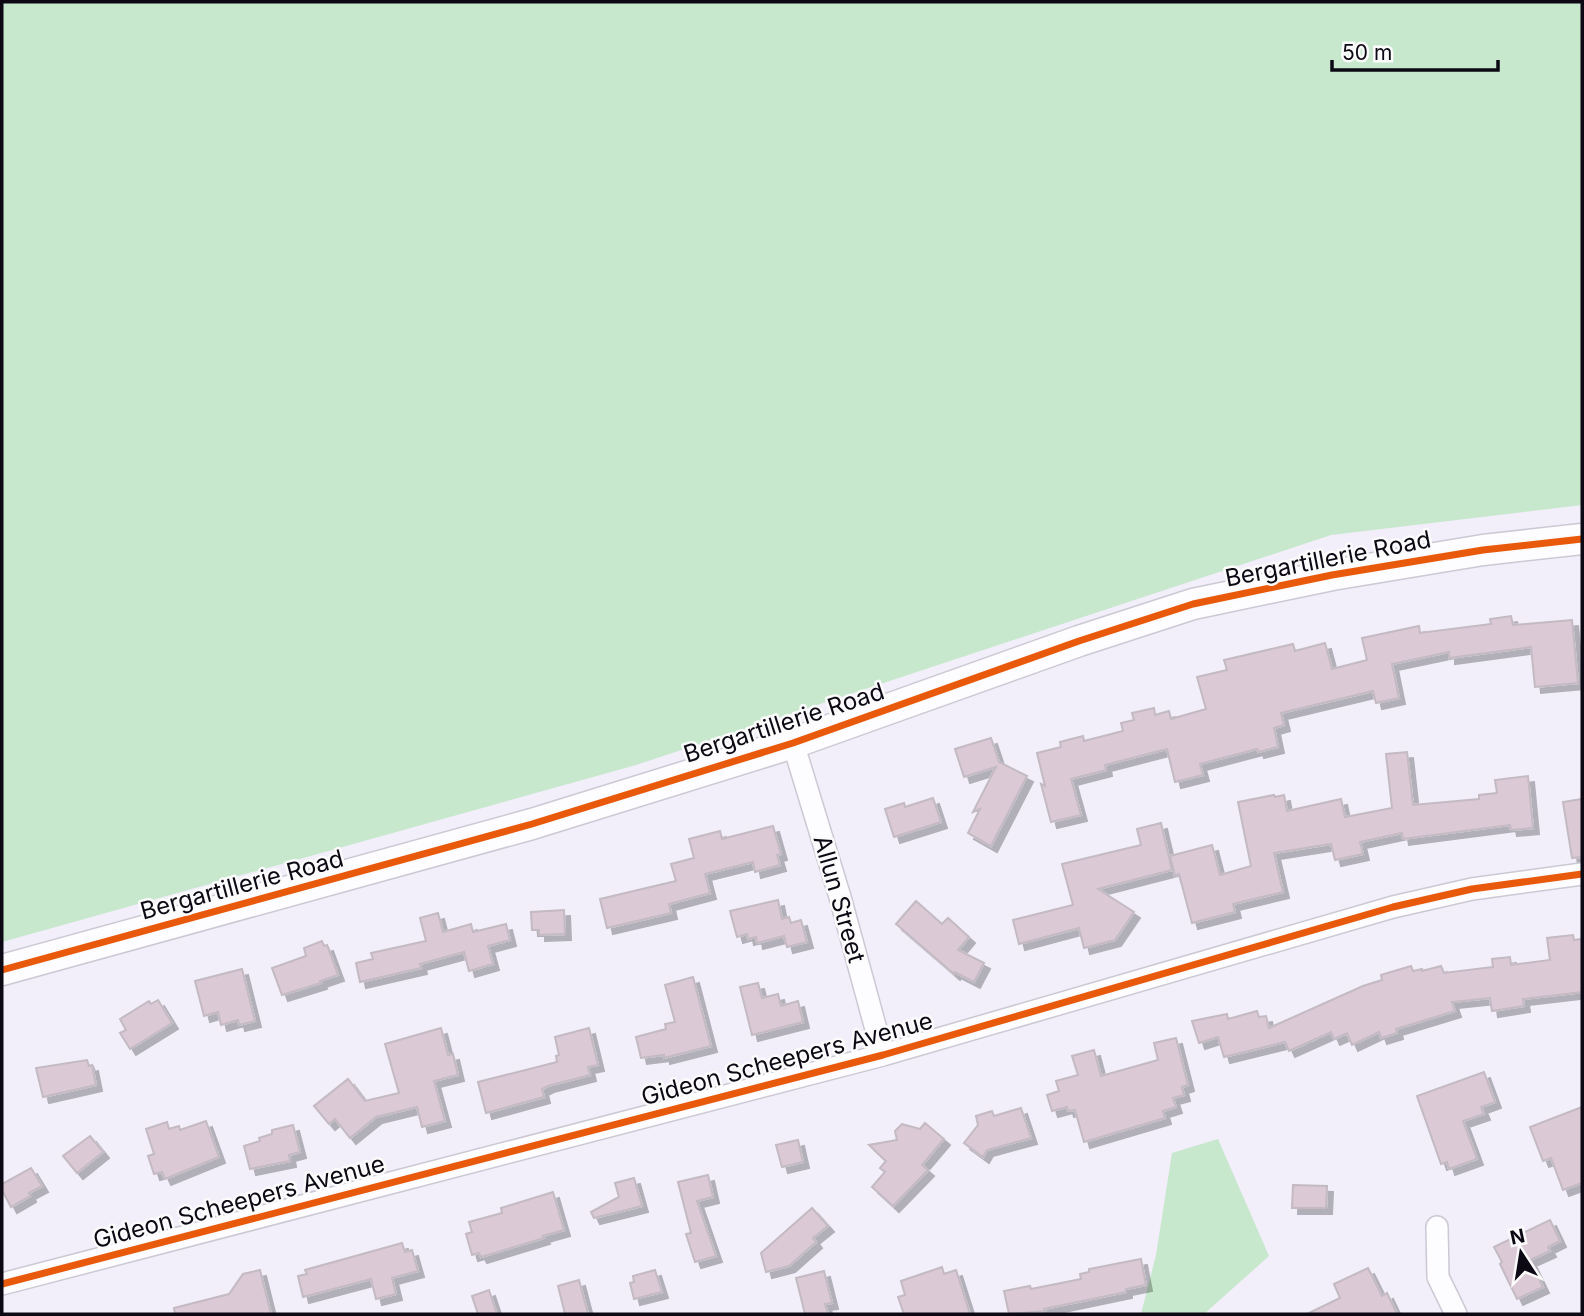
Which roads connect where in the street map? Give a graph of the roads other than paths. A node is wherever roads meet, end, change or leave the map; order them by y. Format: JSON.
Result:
{"nodes":[{"id":1,"x":1582,"y":539,"type":"edge"},
{"id":2,"x":793,"y":743,"type":"junction"},
{"id":3,"x":1582,"y":874,"type":"edge"},
{"id":4,"x":2,"y":970,"type":"edge"},
{"id":5,"x":883,"y":1055,"type":"junction"},
{"id":6,"x":1437,"y":1227,"type":"dead end"},
{"id":7,"x":2,"y":1284,"type":"edge"},
{"id":8,"x":1456,"y":1314,"type":"edge"}],
"edges":[{"from":1,"to":2,"type":"street","name":"Bergartillerie Road"},
{"from":2,"to":4,"type":"street","name":"Bergartillerie Road"},
{"from":2,"to":5,"type":"street","name":"Allun Street"},
{"from":3,"to":5,"type":"street","name":"Gideon Scheepers Avenue"},
{"from":5,"to":7,"type":"street","name":"Gideon Scheepers Avenue"},
{"from":6,"to":8,"type":"street"}]}
